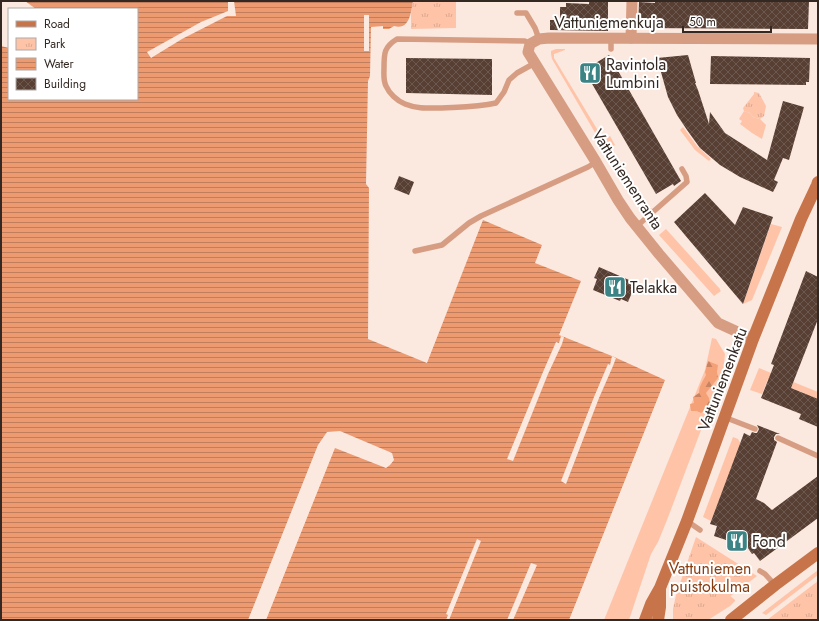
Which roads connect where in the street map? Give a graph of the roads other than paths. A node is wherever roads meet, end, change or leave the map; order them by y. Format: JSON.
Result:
{"nodes":[{"id":1,"x":632,"y":1,"type":"edge"},
{"id":2,"x":517,"y":13,"type":"dead end"},
{"id":3,"x":611,"y":38,"type":"junction"},
{"id":4,"x":631,"y":38,"type":"junction"},
{"id":5,"x":818,"y":39,"type":"edge"},
{"id":6,"x":532,"y":45,"type":"junction"},
{"id":7,"x":611,"y":49,"type":"dead end"},
{"id":8,"x":535,"y":63,"type":"junction"},
{"id":9,"x":596,"y":162,"type":"junction"},
{"id":10,"x":682,"y":168,"type":"dead end"},
{"id":11,"x":818,"y":184,"type":"edge"},
{"id":12,"x":637,"y":226,"type":"junction"},
{"id":13,"x":415,"y":251,"type":"dead end"},
{"id":14,"x":754,"y":339,"type":"junction"},
{"id":15,"x":724,"y":417,"type":"junction"},
{"id":16,"x":754,"y":429,"type":"dead end"},
{"id":17,"x":778,"y":438,"type":"dead end"},
{"id":18,"x":818,"y":456,"type":"edge"},
{"id":19,"x":687,"y":521,"type":"junction"},
{"id":20,"x":700,"y":530,"type":"dead end"},
{"id":21,"x":818,"y":553,"type":"edge"},
{"id":22,"x":760,"y":571,"type":"dead end"},
{"id":23,"x":775,"y":585,"type":"junction"},
{"id":24,"x":660,"y":588,"type":"junction"},
{"id":25,"x":645,"y":620,"type":"edge"},
{"id":26,"x":658,"y":620,"type":"edge"},
{"id":27,"x":731,"y":620,"type":"edge"}],
"edges":[{"from":1,"to":4,"type":"street"},
{"from":2,"to":6,"type":"lane"},
{"from":3,"to":4,"type":"street","name":"Vattuniemenkuja"},
{"from":3,"to":6,"type":"street","name":"Vattuniemenkuja"},
{"from":3,"to":7,"type":"lane"},
{"from":4,"to":5,"type":"street","name":"Vattuniemenkuja"},
{"from":6,"to":8,"type":"street","name":"Vattuniemenranta"},
{"from":6,"to":8,"type":"lane"},
{"from":8,"to":9,"type":"street","name":"Vattuniemenranta"},
{"from":9,"to":12,"type":"street","name":"Vattuniemenranta"},
{"from":9,"to":13,"type":"lane"},
{"from":10,"to":12,"type":"lane"},
{"from":11,"to":14,"type":"street","name":"Vattuniemenkatu"},
{"from":12,"to":14,"type":"street","name":"Vattuniemenranta"},
{"from":14,"to":15,"type":"street","name":"Vattuniemenkatu"},
{"from":15,"to":16,"type":"lane"},
{"from":15,"to":19,"type":"street","name":"Vattuniemenkatu"},
{"from":17,"to":18,"type":"lane"},
{"from":19,"to":20,"type":"lane"},
{"from":19,"to":24,"type":"street","name":"Vattuniemenkatu"},
{"from":21,"to":23,"type":"street"},
{"from":22,"to":23,"type":"lane"},
{"from":23,"to":27,"type":"street"},
{"from":24,"to":25,"type":"street","name":"Vattuniemenkatu"},
{"from":24,"to":26,"type":"street","name":"Vattuniemenkatu"}]}
